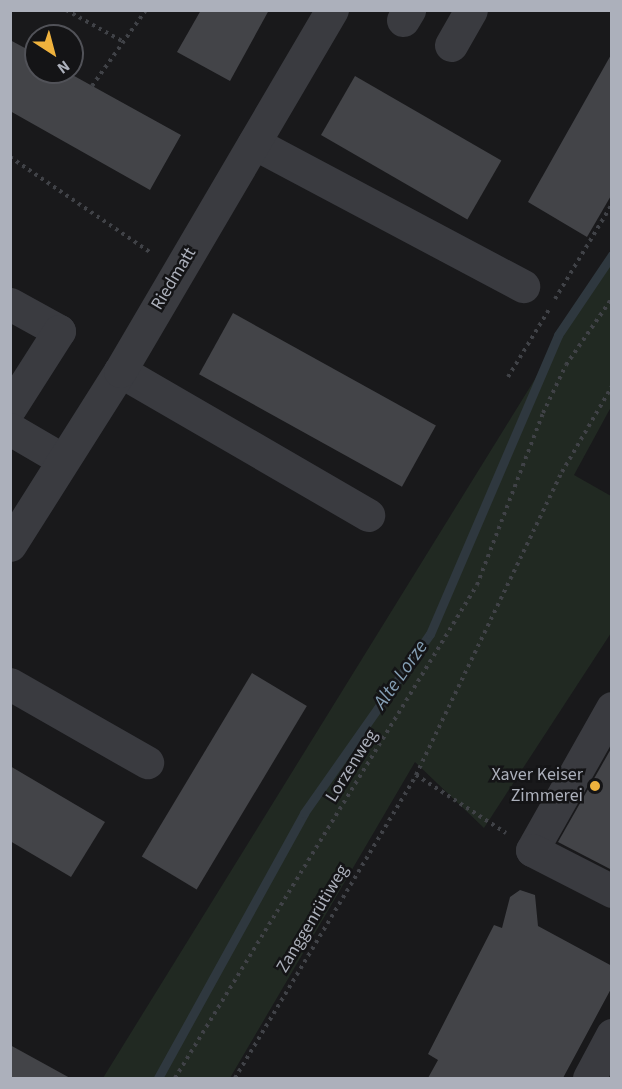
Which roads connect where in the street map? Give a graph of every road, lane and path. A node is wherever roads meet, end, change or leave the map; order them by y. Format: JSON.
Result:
{"nodes":[{"id":1,"x":66,"y":10,"type":"edge"},
{"id":2,"x":146,"y":10,"type":"edge"},
{"id":3,"x":332,"y":10,"type":"edge"},
{"id":4,"x":471,"y":10,"type":"edge"},
{"id":5,"x":124,"y":42,"type":"junction"},
{"id":6,"x":451,"y":45,"type":"dead end"},
{"id":7,"x":92,"y":86,"type":"dead end"},
{"id":8,"x":254,"y":143,"type":"junction"},
{"id":9,"x":10,"y":157,"type":"edge"},
{"id":10,"x":612,"y":204,"type":"edge"},
{"id":11,"x":179,"y":272,"type":"junction"},
{"id":12,"x":523,"y":286,"type":"dead end"},
{"id":13,"x":612,"y":298,"type":"edge"},
{"id":14,"x":10,"y":304,"type":"edge"},
{"id":15,"x":120,"y":371,"type":"junction"},
{"id":16,"x":508,"y":377,"type":"dead end"},
{"id":17,"x":612,"y":386,"type":"edge"},
{"id":18,"x":10,"y":408,"type":"edge"},
{"id":19,"x":10,"y":429,"type":"edge"},
{"id":20,"x":63,"y":460,"type":"junction"},
{"id":21,"x":368,"y":515,"type":"dead end"},
{"id":22,"x":10,"y":545,"type":"edge"},
{"id":23,"x":10,"y":684,"type":"edge"},
{"id":24,"x":612,"y":708,"type":"edge"},
{"id":25,"x":147,"y":762,"type":"dead end"},
{"id":26,"x":416,"y":775,"type":"junction"},
{"id":27,"x":532,"y":850,"type":"junction"},
{"id":28,"x":612,"y":891,"type":"edge"},
{"id":29,"x":612,"y":1035,"type":"edge"},
{"id":30,"x":176,"y":1078,"type":"edge"},
{"id":31,"x":236,"y":1078,"type":"edge"},
{"id":32,"x":589,"y":1078,"type":"edge"}],
"edges":[{"from":1,"to":5,"type":"path"},
{"from":2,"to":5,"type":"path"},
{"from":3,"to":8,"type":"street","name":"Riedmatt"},
{"from":4,"to":6,"type":"street"},
{"from":5,"to":7,"type":"path"},
{"from":8,"to":11,"type":"street","name":"Riedmatt"},
{"from":8,"to":12,"type":"street"},
{"from":9,"to":11,"type":"path"},
{"from":10,"to":16,"type":"path"},
{"from":11,"to":15,"type":"street","name":"Riedmatt"},
{"from":13,"to":30,"type":"path","name":"Lorzenweg"},
{"from":14,"to":18,"type":"street"},
{"from":15,"to":20,"type":"street","name":"Riedmatt"},
{"from":15,"to":21,"type":"street"},
{"from":17,"to":26,"type":"path"},
{"from":19,"to":20,"type":"street"},
{"from":20,"to":22,"type":"street","name":"Riedmatt"},
{"from":23,"to":25,"type":"street"},
{"from":24,"to":27,"type":"street"},
{"from":26,"to":27,"type":"path"},
{"from":26,"to":31,"type":"path","name":"Zanggenrütiweg"},
{"from":27,"to":28,"type":"street"},
{"from":29,"to":32,"type":"street"}]}
